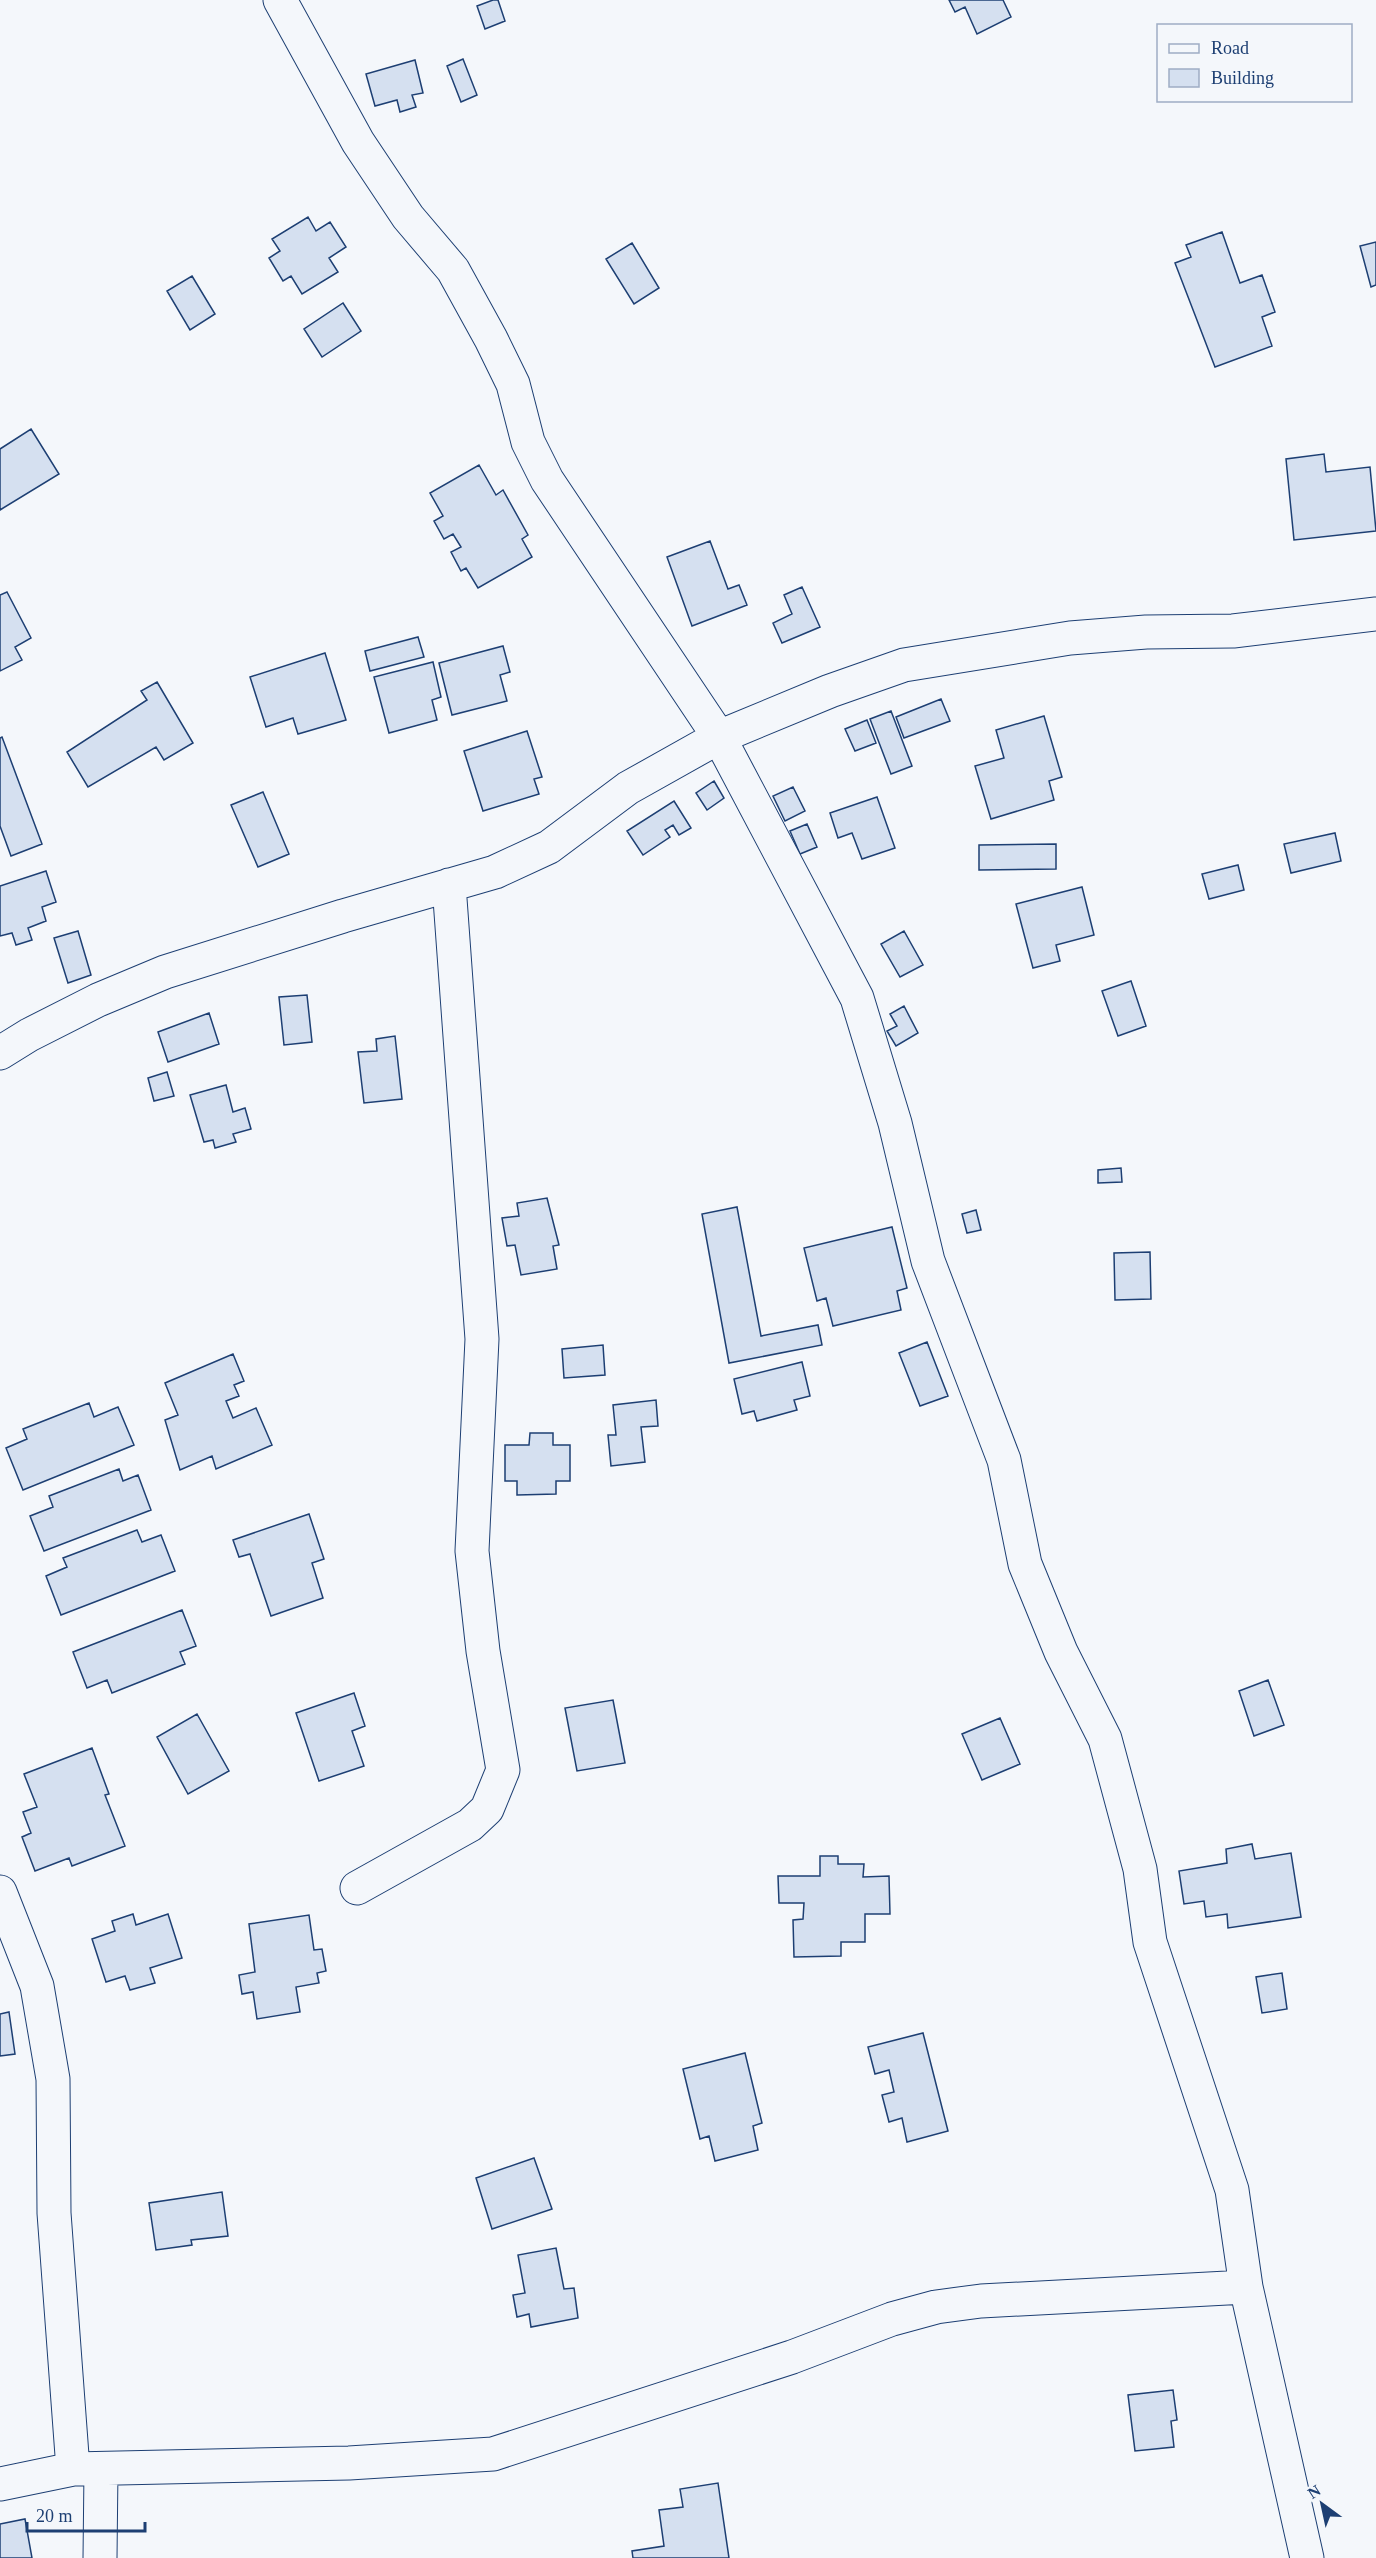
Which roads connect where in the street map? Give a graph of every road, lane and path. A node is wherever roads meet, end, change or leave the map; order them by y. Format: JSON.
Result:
{"nodes":[{"id":1,"x":280,"y":0,"type":"edge"},
{"id":2,"x":1376,"y":614,"type":"edge"},
{"id":3,"x":719,"y":738,"type":"junction"},
{"id":4,"x":449,"y":885,"type":"junction"},
{"id":5,"x":0,"y":1053,"type":"edge"},
{"id":6,"x":357,"y":1888,"type":"dead end"},
{"id":7,"x":0,"y":1892,"type":"edge"},
{"id":8,"x":1246,"y":2287,"type":"junction"},
{"id":9,"x":87,"y":2470,"type":"junction"},
{"id":10,"x":0,"y":2484,"type":"edge"},
{"id":11,"x":100,"y":2558,"type":"edge"},
{"id":12,"x":1307,"y":2558,"type":"edge"}],
"edges":[{"from":1,"to":3,"type":"street"},
{"from":2,"to":3,"type":"street"},
{"from":3,"to":4,"type":"street"},
{"from":3,"to":8,"type":"street"},
{"from":4,"to":5,"type":"street"},
{"from":4,"to":6,"type":"street"},
{"from":7,"to":9,"type":"street"},
{"from":8,"to":9,"type":"street"},
{"from":8,"to":12,"type":"street"},
{"from":9,"to":10,"type":"street"},
{"from":9,"to":11,"type":"street"}]}
